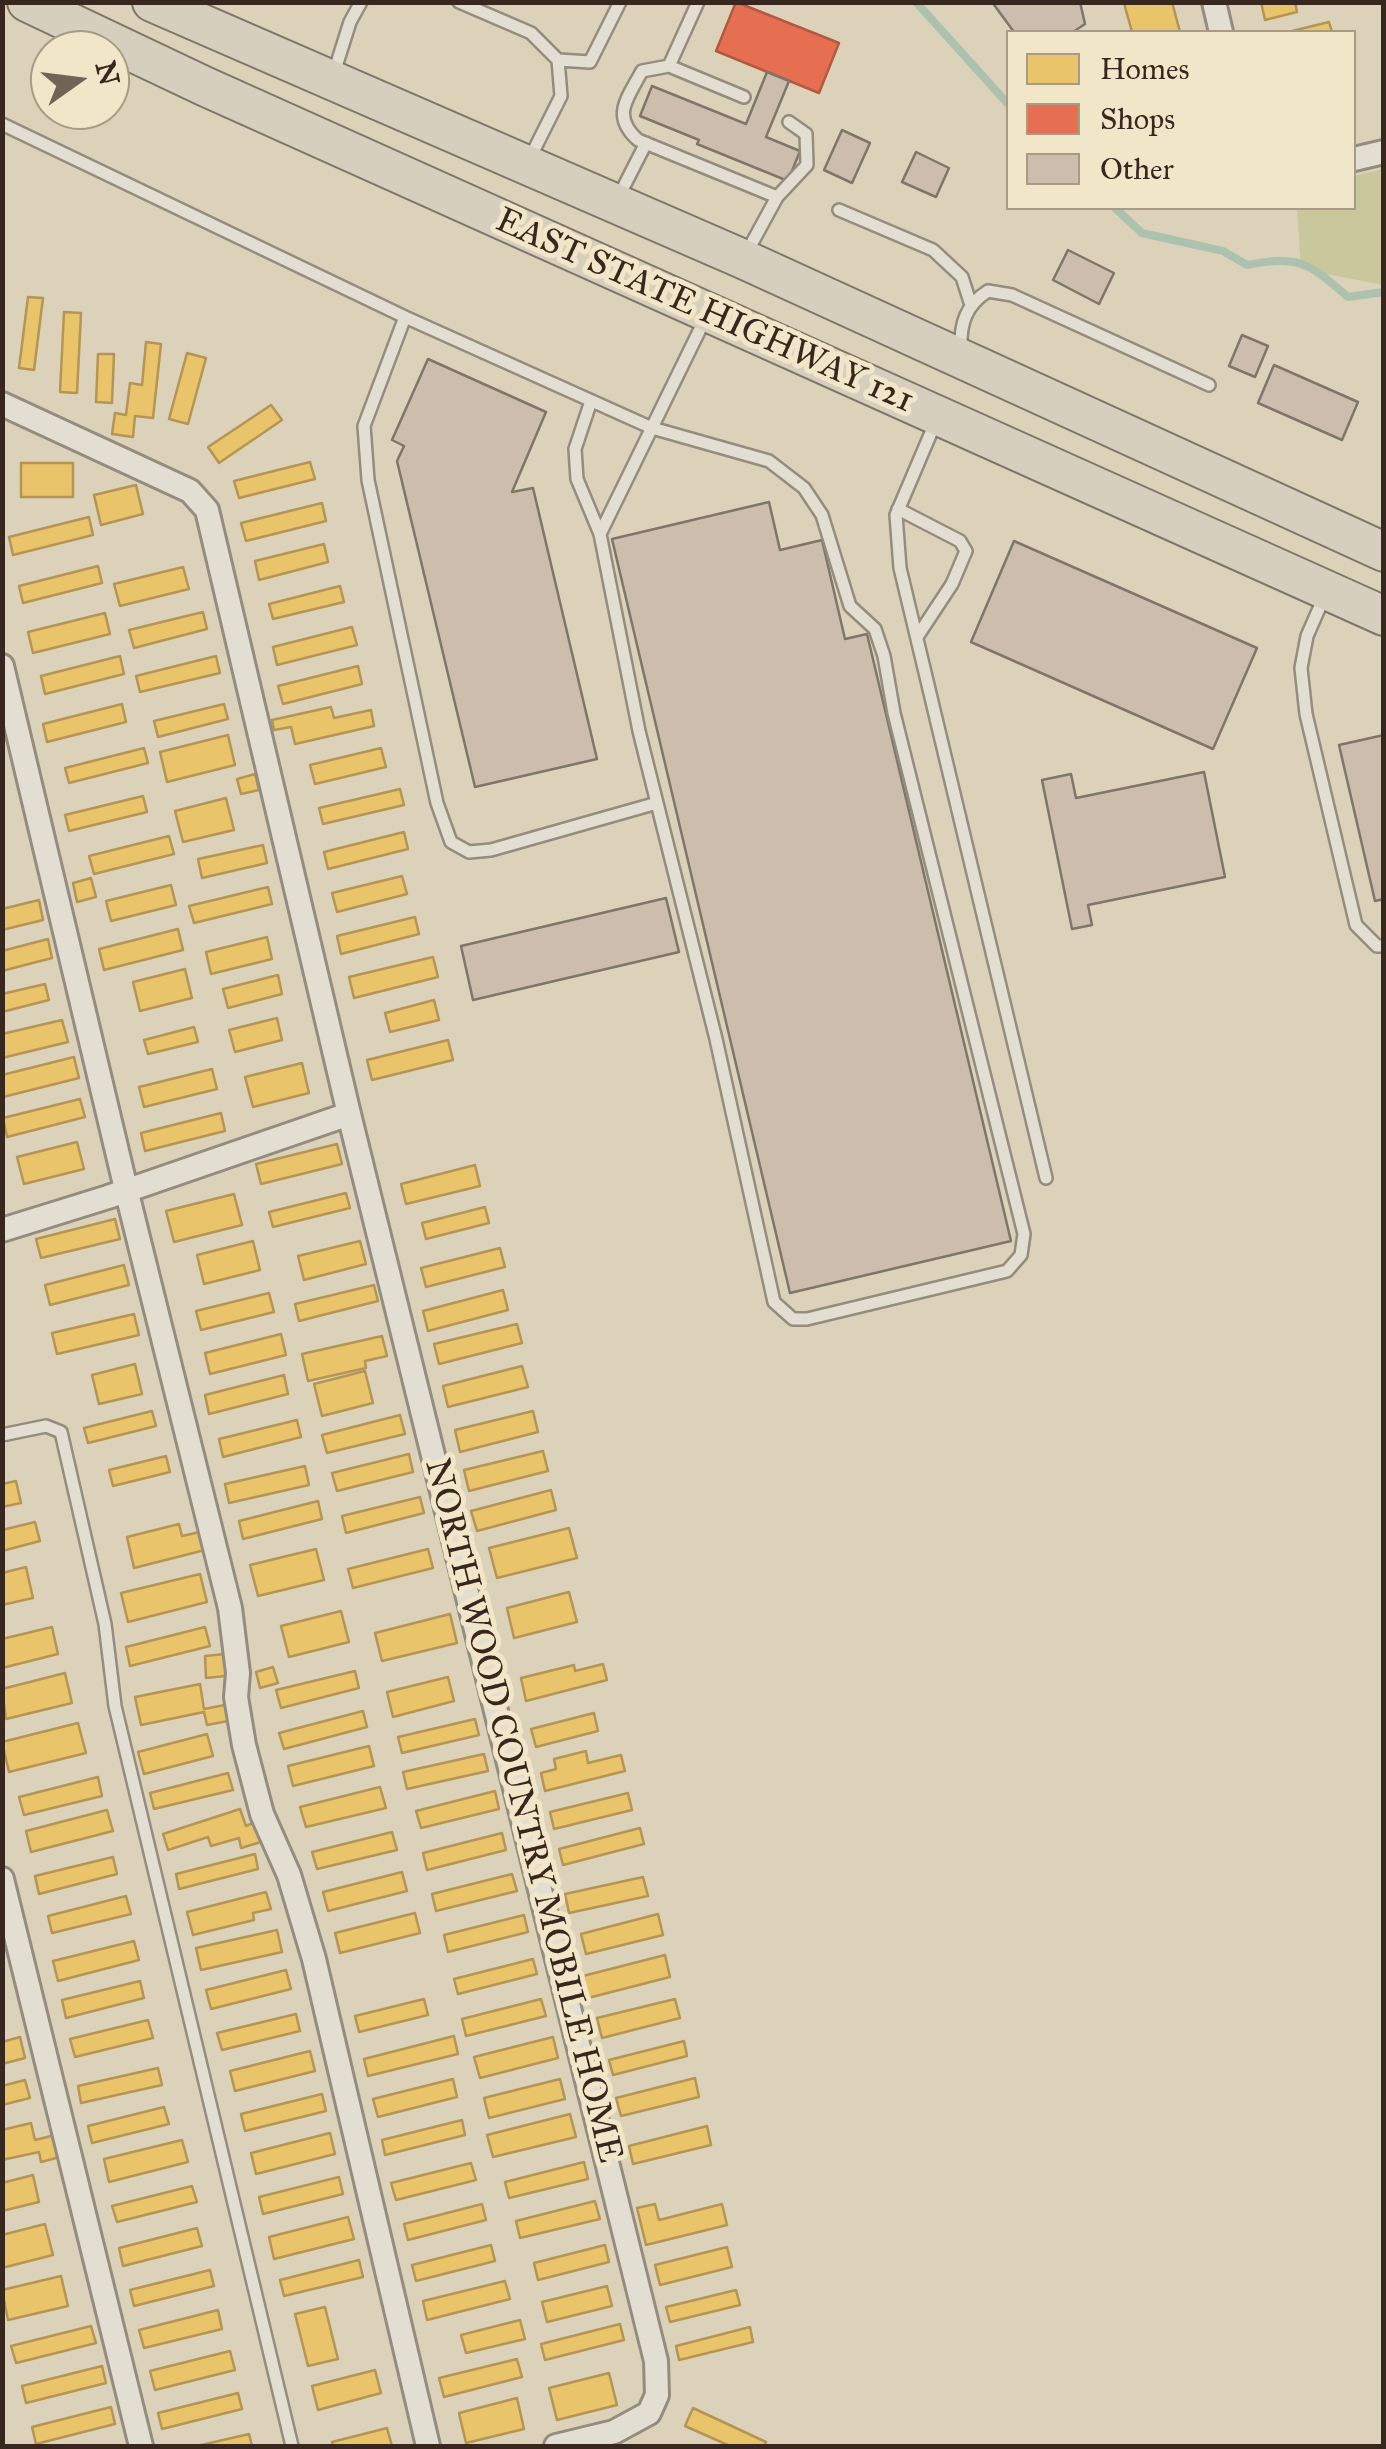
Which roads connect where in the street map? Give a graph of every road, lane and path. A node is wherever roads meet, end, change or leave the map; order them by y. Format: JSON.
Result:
{"nodes":[{"id":1,"x":26,"y":2,"type":"edge"},
{"id":2,"x":152,"y":2,"type":"edge"},
{"id":3,"x":361,"y":2,"type":"edge"},
{"id":4,"x":459,"y":2,"type":"edge"},
{"id":5,"x":620,"y":2,"type":"edge"},
{"id":6,"x":698,"y":2,"type":"edge"},
{"id":7,"x":1214,"y":2,"type":"edge"},
{"id":8,"x":1221,"y":30,"type":"edge"},
{"id":9,"x":558,"y":60,"type":"junction"},
{"id":10,"x":669,"y":66,"type":"junction"},
{"id":11,"x":332,"y":80,"type":"junction"},
{"id":12,"x":744,"y":97,"type":"dead end"},
{"id":13,"x":789,"y":122,"type":"dead end"},
{"id":14,"x":2,"y":124,"type":"edge"},
{"id":15,"x":309,"y":134,"type":"junction"},
{"id":16,"x":646,"y":144,"type":"junction"},
{"id":17,"x":1384,"y":152,"type":"edge"},
{"id":18,"x":1356,"y":159,"type":"edge"},
{"id":19,"x":527,"y":165,"type":"junction"},
{"id":20,"x":777,"y":196,"type":"junction"},
{"id":21,"x":615,"y":204,"type":"junction"},
{"id":22,"x":838,"y":210,"type":"dead end"},
{"id":23,"x":743,"y":259,"type":"junction"},
{"id":24,"x":970,"y":302,"type":"junction"},
{"id":25,"x":708,"y":313,"type":"junction"},
{"id":26,"x":405,"y":317,"type":"junction"},
{"id":27,"x":961,"y":359,"type":"junction"},
{"id":28,"x":1209,"y":384,"type":"dead end"},
{"id":29,"x":590,"y":400,"type":"junction"},
{"id":30,"x":2,"y":404,"type":"edge"},
{"id":31,"x":938,"y":417,"type":"junction"},
{"id":32,"x":652,"y":428,"type":"junction"},
{"id":33,"x":898,"y":510,"type":"junction"},
{"id":34,"x":600,"y":534,"type":"junction"},
{"id":35,"x":1384,"y":552,"type":"edge"},
{"id":36,"x":1326,"y":591,"type":"junction"},
{"id":37,"x":1384,"y":616,"type":"edge"},
{"id":38,"x":917,"y":637,"type":"junction"},
{"id":39,"x":2,"y":666,"type":"edge"},
{"id":40,"x":657,"y":803,"type":"junction"},
{"id":41,"x":1384,"y":946,"type":"edge"},
{"id":42,"x":349,"y":1114,"type":"junction"},
{"id":43,"x":1046,"y":1178,"type":"dead end"},
{"id":44,"x":126,"y":1190,"type":"junction"},
{"id":45,"x":2,"y":1230,"type":"edge"},
{"id":46,"x":2,"y":1434,"type":"edge"},
{"id":47,"x":2,"y":1879,"type":"edge"},
{"id":48,"x":141,"y":2446,"type":"edge"},
{"id":49,"x":292,"y":2446,"type":"edge"},
{"id":50,"x":428,"y":2446,"type":"edge"},
{"id":51,"x":556,"y":2446,"type":"edge"}],
"edges":[{"from":1,"to":15,"type":"main road","name":"EAST STATE HIGHWAY 121"},
{"from":2,"to":11,"type":"main road","name":"EAST STATE HIGHWAY 121"},
{"from":3,"to":11,"type":"lane"},
{"from":4,"to":9,"type":"lane"},
{"from":5,"to":9,"type":"lane"},
{"from":6,"to":10,"type":"lane"},
{"from":7,"to":8,"type":"street"},
{"from":9,"to":19,"type":"lane"},
{"from":10,"to":12,"type":"lane"},
{"from":10,"to":16,"type":"lane"},
{"from":11,"to":15,"type":"main road"},
{"from":11,"to":19,"type":"main road","name":"EAST STATE HIGHWAY 121"},
{"from":13,"to":20,"type":"lane"},
{"from":14,"to":26,"type":"lane"},
{"from":15,"to":25,"type":"main road","name":"EAST STATE HIGHWAY 121"},
{"from":16,"to":20,"type":"lane"},
{"from":16,"to":21,"type":"lane"},
{"from":17,"to":18,"type":"street"},
{"from":19,"to":21,"type":"main road","name":"EAST STATE HIGHWAY 121"},
{"from":20,"to":23,"type":"lane"},
{"from":21,"to":23,"type":"main road","name":"EAST STATE HIGHWAY 121"},
{"from":22,"to":24,"type":"lane"},
{"from":23,"to":25,"type":"main road"},
{"from":23,"to":27,"type":"main road","name":"EAST STATE HIGHWAY 121"},
{"from":24,"to":27,"type":"lane"},
{"from":24,"to":28,"type":"lane"},
{"from":25,"to":31,"type":"main road","name":"EAST STATE HIGHWAY 121"},
{"from":25,"to":32,"type":"lane"},
{"from":26,"to":29,"type":"lane"},
{"from":26,"to":40,"type":"lane"},
{"from":27,"to":31,"type":"main road"},
{"from":27,"to":35,"type":"main road","name":"EAST STATE HIGHWAY 121"},
{"from":29,"to":32,"type":"lane"},
{"from":29,"to":34,"type":"lane"},
{"from":30,"to":42,"type":"street","name":"NORTH WOOD COUNTRY MOBILE HOME"},
{"from":31,"to":33,"type":"lane"},
{"from":31,"to":36,"type":"main road","name":"EAST STATE HIGHWAY 121"},
{"from":32,"to":34,"type":"lane"},
{"from":32,"to":40,"type":"lane"},
{"from":33,"to":38,"type":"lane"},
{"from":33,"to":38,"type":"lane"},
{"from":34,"to":40,"type":"lane"},
{"from":36,"to":37,"type":"main road","name":"EAST STATE HIGHWAY 121"},
{"from":36,"to":41,"type":"lane"},
{"from":38,"to":43,"type":"lane"},
{"from":39,"to":44,"type":"street"},
{"from":42,"to":44,"type":"street"},
{"from":42,"to":51,"type":"street","name":"NORTH WOOD COUNTRY MOBILE HOME"},
{"from":44,"to":45,"type":"street"},
{"from":44,"to":50,"type":"street"},
{"from":46,"to":49,"type":"lane"},
{"from":47,"to":48,"type":"street"}]}
